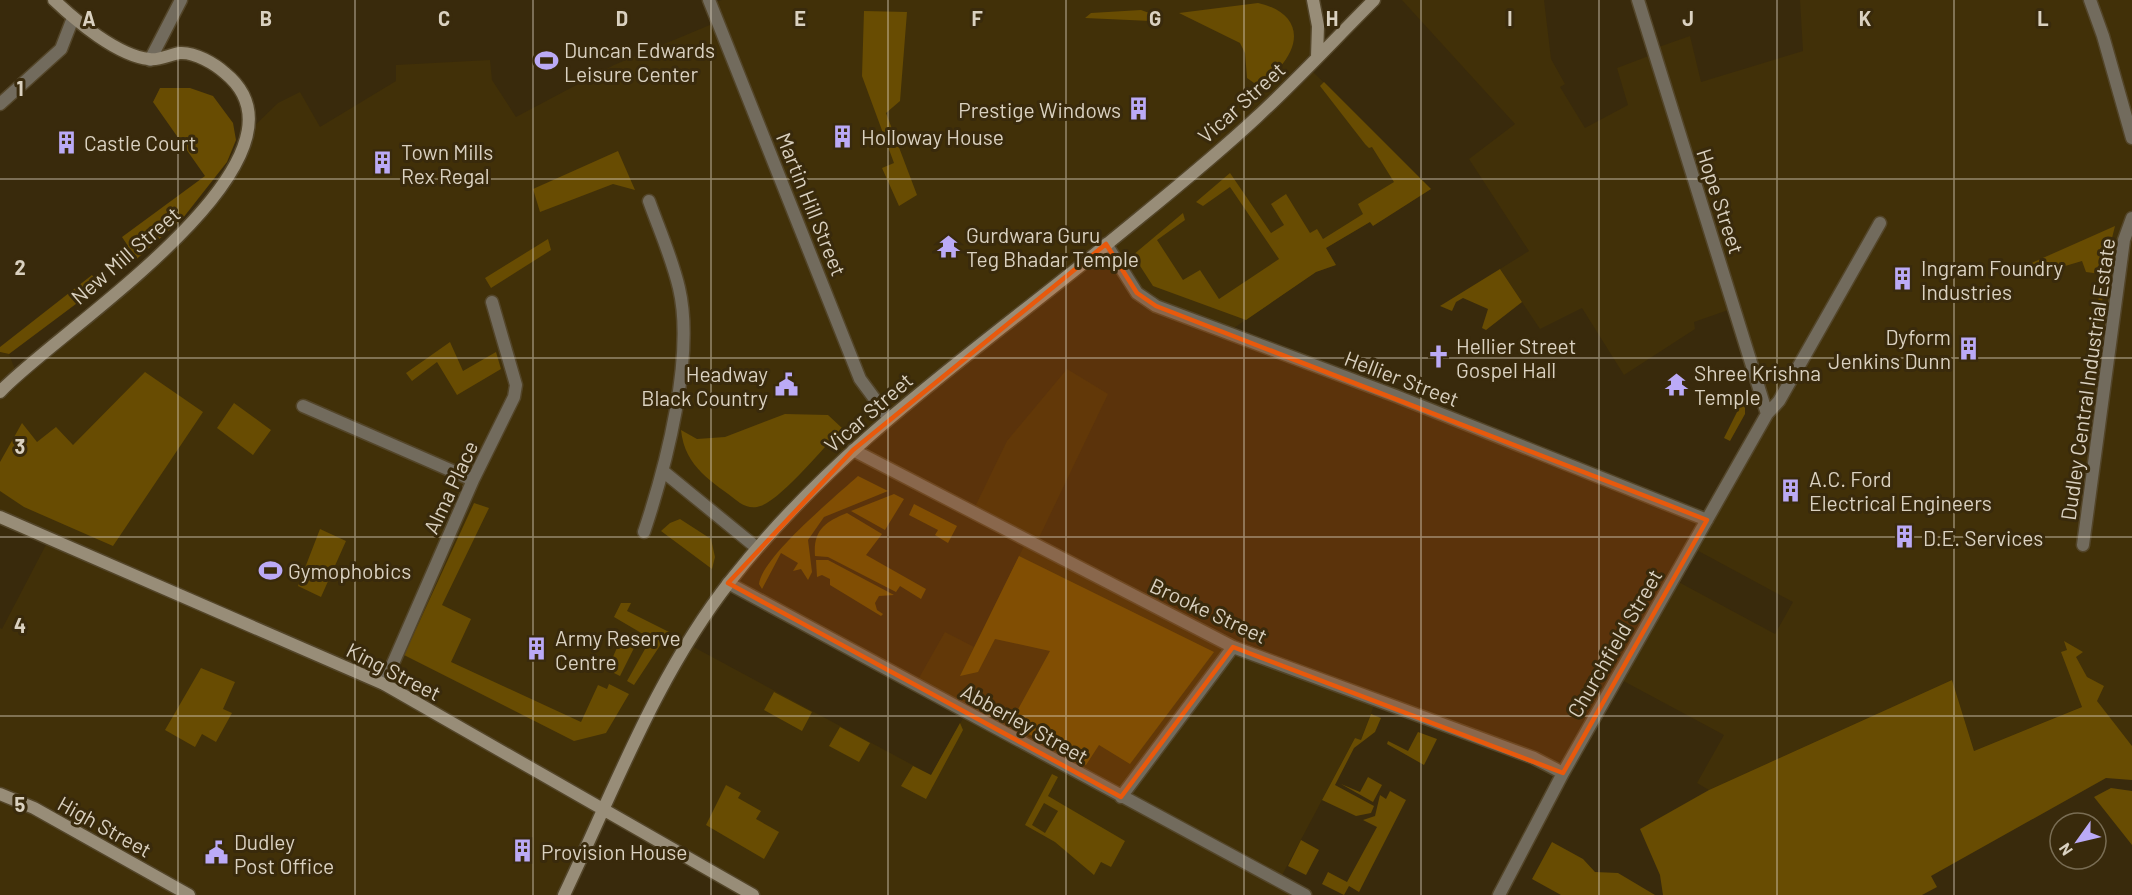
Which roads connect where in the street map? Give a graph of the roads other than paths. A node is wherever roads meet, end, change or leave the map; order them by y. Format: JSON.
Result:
{"nodes":[{"id":1,"x":54,"y":0,"type":"edge"},
{"id":2,"x":181,"y":0,"type":"edge"},
{"id":3,"x":1313,"y":0,"type":"edge"},
{"id":4,"x":1374,"y":0,"type":"edge"},
{"id":5,"x":1638,"y":0,"type":"edge"},
{"id":6,"x":2090,"y":0,"type":"edge"},
{"id":7,"x":714,"y":1,"type":"edge"},
{"id":8,"x":73,"y":18,"type":"junction"},
{"id":9,"x":1317,"y":57,"type":"junction"},
{"id":10,"x":150,"y":60,"type":"junction"},
{"id":11,"x":0,"y":104,"type":"edge"},
{"id":12,"x":2132,"y":138,"type":"edge"},
{"id":13,"x":649,"y":201,"type":"dead end"},
{"id":14,"x":2132,"y":218,"type":"edge"},
{"id":15,"x":1880,"y":223,"type":"dead end"},
{"id":16,"x":1106,"y":244,"type":"junction"},
{"id":17,"x":492,"y":302,"type":"dead end"},
{"id":18,"x":0,"y":392,"type":"edge"},
{"id":19,"x":303,"y":406,"type":"dead end"},
{"id":20,"x":1767,"y":414,"type":"junction"},
{"id":21,"x":888,"y":417,"type":"junction"},
{"id":22,"x":853,"y":450,"type":"junction"},
{"id":23,"x":664,"y":472,"type":"junction"},
{"id":24,"x":473,"y":480,"type":"junction"},
{"id":25,"x":0,"y":517,"type":"edge"},
{"id":26,"x":1707,"y":520,"type":"junction"},
{"id":27,"x":644,"y":532,"type":"dead end"},
{"id":28,"x":2083,"y":545,"type":"dead end"},
{"id":29,"x":757,"y":548,"type":"junction"},
{"id":30,"x":728,"y":584,"type":"junction"},
{"id":31,"x":1233,"y":647,"type":"junction"},
{"id":32,"x":384,"y":684,"type":"junction"},
{"id":33,"x":1563,"y":772,"type":"junction"},
{"id":34,"x":0,"y":794,"type":"edge"},
{"id":35,"x":1121,"y":797,"type":"junction"},
{"id":36,"x":602,"y":807,"type":"junction"},
{"id":37,"x":189,"y":895,"type":"edge"},
{"id":38,"x":564,"y":895,"type":"edge"},
{"id":39,"x":753,"y":895,"type":"edge"},
{"id":40,"x":1305,"y":895,"type":"edge"},
{"id":41,"x":1499,"y":895,"type":"edge"}],
"edges":[{"from":1,"to":8,"type":"street"},
{"from":2,"to":10,"type":"street"},
{"from":3,"to":9,"type":"street"},
{"from":4,"to":9,"type":"street","name":"Vicar Street"},
{"from":5,"to":20,"type":"street","name":"Hope Street"},
{"from":6,"to":12,"type":"street"},
{"from":7,"to":21,"type":"street","name":"Martin Hill Street"},
{"from":8,"to":10,"type":"street"},
{"from":8,"to":11,"type":"street"},
{"from":9,"to":16,"type":"street","name":"Vicar Street"},
{"from":10,"to":18,"type":"street","name":"New Mill Street"},
{"from":13,"to":23,"type":"street"},
{"from":14,"to":28,"type":"street","name":"Dudley Central Industrial Estate"},
{"from":15,"to":20,"type":"street","name":"Churchfield Street"},
{"from":16,"to":21,"type":"street","name":"Vicar Street"},
{"from":16,"to":26,"type":"street","name":"Hellier Street"},
{"from":17,"to":24,"type":"street","name":"Alma Place"},
{"from":19,"to":24,"type":"street"},
{"from":20,"to":26,"type":"street","name":"Churchfield Street"},
{"from":21,"to":22,"type":"street","name":"Vicar Street"},
{"from":22,"to":29,"type":"street","name":"Vicar Street"},
{"from":22,"to":31,"type":"street","name":"Brooke Street"},
{"from":23,"to":27,"type":"street"},
{"from":23,"to":29,"type":"street"},
{"from":24,"to":32,"type":"street","name":"Alma Place"},
{"from":25,"to":32,"type":"street","name":"King Street"},
{"from":26,"to":33,"type":"street","name":"Churchfield Street"},
{"from":29,"to":30,"type":"street","name":"Vicar Street"},
{"from":30,"to":35,"type":"street","name":"Abberley Street"},
{"from":30,"to":36,"type":"street","name":"Vicar Street"},
{"from":31,"to":33,"type":"street","name":"Brooke Street"},
{"from":31,"to":35,"type":"street"},
{"from":32,"to":36,"type":"street","name":"King Street"},
{"from":33,"to":41,"type":"street","name":"Churchfield Street"},
{"from":34,"to":37,"type":"street","name":"High Street"},
{"from":35,"to":40,"type":"street","name":"Abberley Street"},
{"from":36,"to":38,"type":"street","name":"Vicar Street"},
{"from":36,"to":39,"type":"street","name":"King Street"}]}
